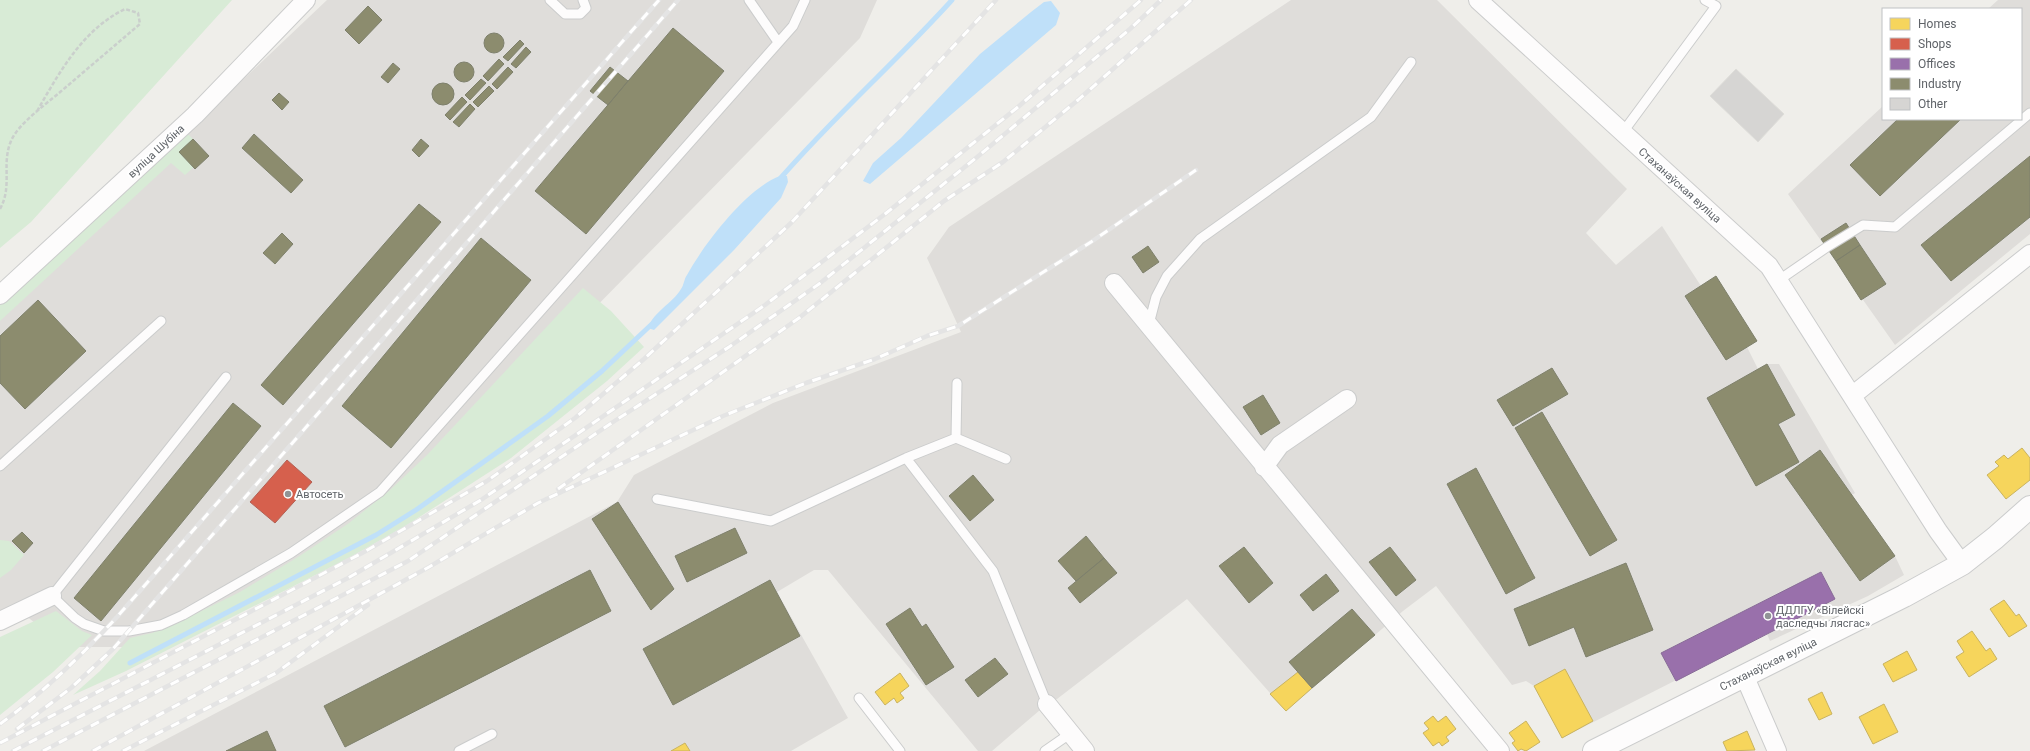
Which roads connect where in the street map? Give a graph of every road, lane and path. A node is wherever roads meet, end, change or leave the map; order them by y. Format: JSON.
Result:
{"nodes":[{"id":1,"x":306,"y":0,"type":"edge"},
{"id":2,"x":550,"y":0,"type":"edge"},
{"id":3,"x":583,"y":0,"type":"edge"},
{"id":4,"x":749,"y":0,"type":"edge"},
{"id":5,"x":805,"y":0,"type":"edge"},
{"id":6,"x":1478,"y":0,"type":"edge"},
{"id":7,"x":1704,"y":0,"type":"edge"},
{"id":8,"x":1719,"y":3,"type":"edge"},
{"id":9,"x":778,"y":42,"type":"junction"},
{"id":10,"x":1411,"y":62,"type":"dead end"},
{"id":11,"x":36,"y":113,"type":"junction"},
{"id":12,"x":2030,"y":113,"type":"edge"},
{"id":13,"x":2022,"y":120,"type":"edge"},
{"id":14,"x":2022,"y":120,"type":"edge"},
{"id":15,"x":1623,"y":132,"type":"junction"},
{"id":16,"x":0,"y":209,"type":"edge"},
{"id":17,"x":2030,"y":254,"type":"edge"},
{"id":18,"x":1779,"y":280,"type":"junction"},
{"id":19,"x":1114,"y":283,"type":"dead end"},
{"id":20,"x":3,"y":288,"type":"edge"},
{"id":21,"x":162,"y":321,"type":"dead end"},
{"id":22,"x":1149,"y":324,"type":"junction"},
{"id":23,"x":226,"y":377,"type":"dead end"},
{"id":24,"x":957,"y":383,"type":"dead end"},
{"id":25,"x":1853,"y":394,"type":"junction"},
{"id":26,"x":1347,"y":399,"type":"dead end"},
{"id":27,"x":956,"y":438,"type":"junction"},
{"id":28,"x":906,"y":458,"type":"junction"},
{"id":29,"x":1006,"y":459,"type":"dead end"},
{"id":30,"x":0,"y":466,"type":"edge"},
{"id":31,"x":1264,"y":467,"type":"junction"},
{"id":32,"x":657,"y":499,"type":"dead end"},
{"id":33,"x":2030,"y":507,"type":"edge"},
{"id":34,"x":1962,"y":564,"type":"junction"},
{"id":35,"x":52,"y":596,"type":"junction"},
{"id":36,"x":0,"y":621,"type":"edge"},
{"id":37,"x":1744,"y":675,"type":"junction"},
{"id":38,"x":859,"y":698,"type":"dead end"},
{"id":39,"x":1047,"y":704,"type":"joint"},
{"id":40,"x":1071,"y":733,"type":"junction"},
{"id":41,"x":492,"y":734,"type":"dead end"},
{"id":42,"x":459,"y":751,"type":"edge"},
{"id":43,"x":900,"y":751,"type":"edge"},
{"id":44,"x":1045,"y":751,"type":"edge"},
{"id":45,"x":1085,"y":751,"type":"edge"},
{"id":46,"x":1500,"y":751,"type":"edge"},
{"id":47,"x":1594,"y":751,"type":"edge"},
{"id":48,"x":1777,"y":751,"type":"edge"}],
"edges":[{"from":1,"to":20,"type":"street","name":"вуліца Шубіна"},
{"from":2,"to":3,"type":"lane"},
{"from":4,"to":9,"type":"lane"},
{"from":5,"to":9,"type":"lane"},
{"from":6,"to":15,"type":"street","name":"Стаханаўская вуліца"},
{"from":7,"to":8,"type":"lane"},
{"from":8,"to":15,"type":"lane"},
{"from":9,"to":35,"type":"lane"},
{"from":10,"to":22,"type":"lane"},
{"from":11,"to":11,"type":"path"},
{"from":11,"to":16,"type":"path"},
{"from":12,"to":13,"type":"lane"},
{"from":14,"to":18,"type":"lane"},
{"from":15,"to":18,"type":"street","name":"Стаханаўская вуліца"},
{"from":17,"to":25,"type":"street"},
{"from":18,"to":25,"type":"street","name":"Стаханаўская вуліца"},
{"from":19,"to":22,"type":"street"},
{"from":21,"to":30,"type":"lane"},
{"from":22,"to":31,"type":"street"},
{"from":23,"to":35,"type":"lane"},
{"from":24,"to":27,"type":"lane"},
{"from":25,"to":34,"type":"street","name":"Стаханаўская вуліца"},
{"from":26,"to":31,"type":"street"},
{"from":27,"to":28,"type":"lane"},
{"from":27,"to":29,"type":"lane"},
{"from":28,"to":32,"type":"lane"},
{"from":28,"to":39,"type":"lane"},
{"from":31,"to":46,"type":"street"},
{"from":33,"to":34,"type":"street","name":"Стаханаўская вуліца"},
{"from":34,"to":37,"type":"street","name":"Стаханаўская вуліца"},
{"from":35,"to":36,"type":"street"},
{"from":37,"to":47,"type":"street","name":"Стаханаўская вуліца"},
{"from":37,"to":48,"type":"street"},
{"from":38,"to":43,"type":"lane"},
{"from":39,"to":40,"type":"street"},
{"from":40,"to":44,"type":"lane"},
{"from":40,"to":45,"type":"street"},
{"from":41,"to":42,"type":"lane"}]}
